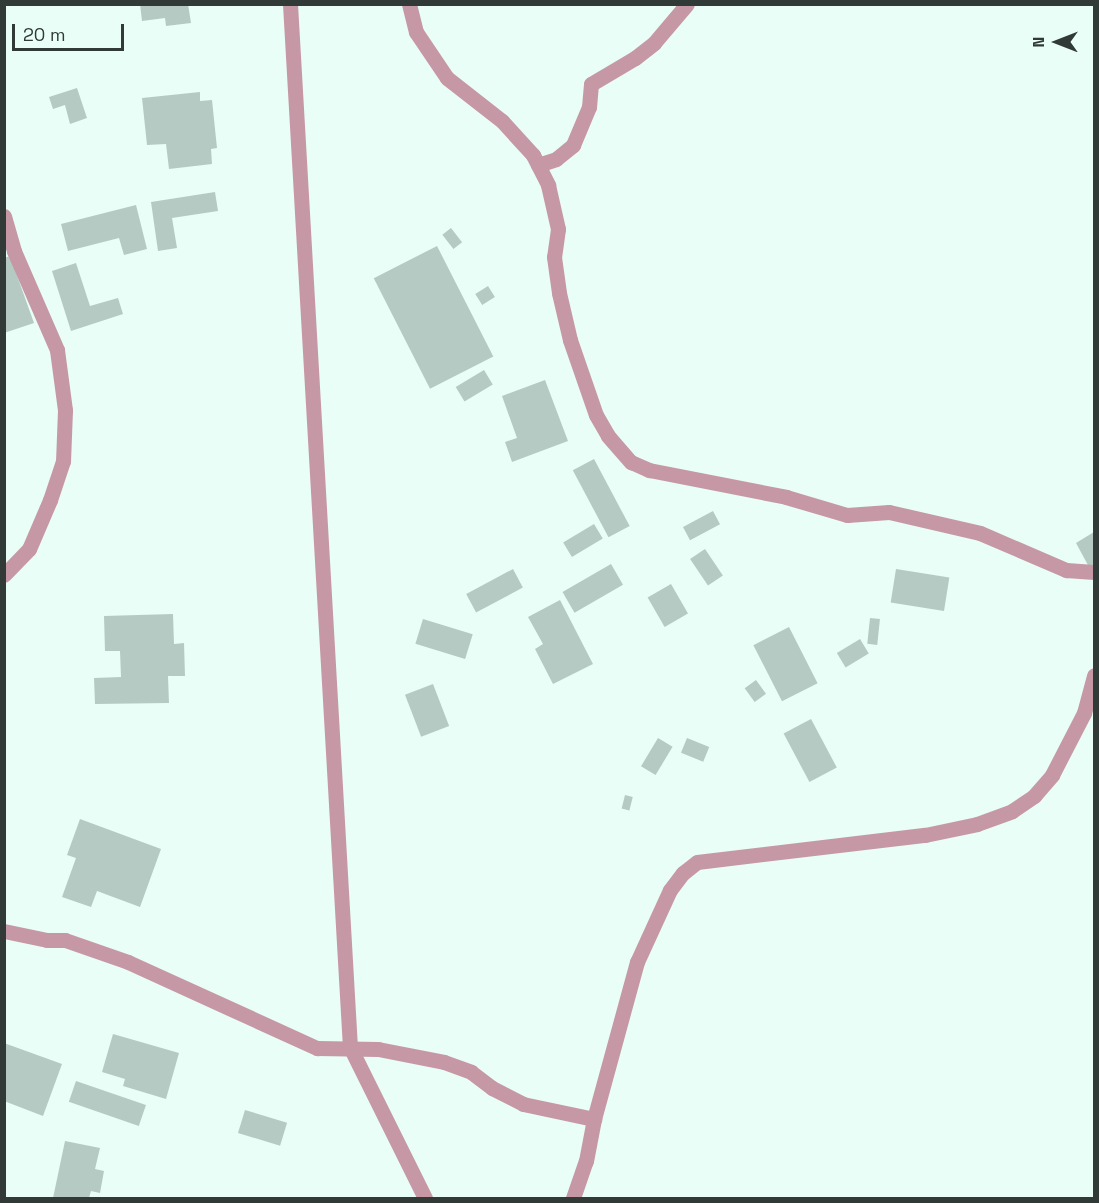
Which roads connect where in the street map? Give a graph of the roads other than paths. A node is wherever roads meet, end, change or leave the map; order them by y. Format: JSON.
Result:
{"nodes":[{"id":1,"x":290,"y":4,"type":"edge"},
{"id":2,"x":409,"y":4,"type":"edge"},
{"id":3,"x":687,"y":4,"type":"edge"},
{"id":4,"x":538,"y":165,"type":"junction"},
{"id":5,"x":4,"y":216,"type":"edge"},
{"id":6,"x":1095,"y":572,"type":"edge"},
{"id":7,"x":4,"y":575,"type":"edge"},
{"id":8,"x":1095,"y":675,"type":"edge"},
{"id":9,"x":4,"y":931,"type":"edge"},
{"id":10,"x":350,"y":1047,"type":"junction"},
{"id":11,"x":594,"y":1119,"type":"junction"},
{"id":12,"x":425,"y":1198,"type":"edge"},
{"id":13,"x":573,"y":1198,"type":"edge"}],
"edges":[{"from":1,"to":10,"type":"street"},
{"from":2,"to":4,"type":"street"},
{"from":3,"to":4,"type":"street"},
{"from":4,"to":6,"type":"street"},
{"from":5,"to":7,"type":"street"},
{"from":8,"to":11,"type":"street"},
{"from":9,"to":10,"type":"street"},
{"from":10,"to":11,"type":"street"},
{"from":10,"to":12,"type":"street"},
{"from":11,"to":13,"type":"street"}]}
